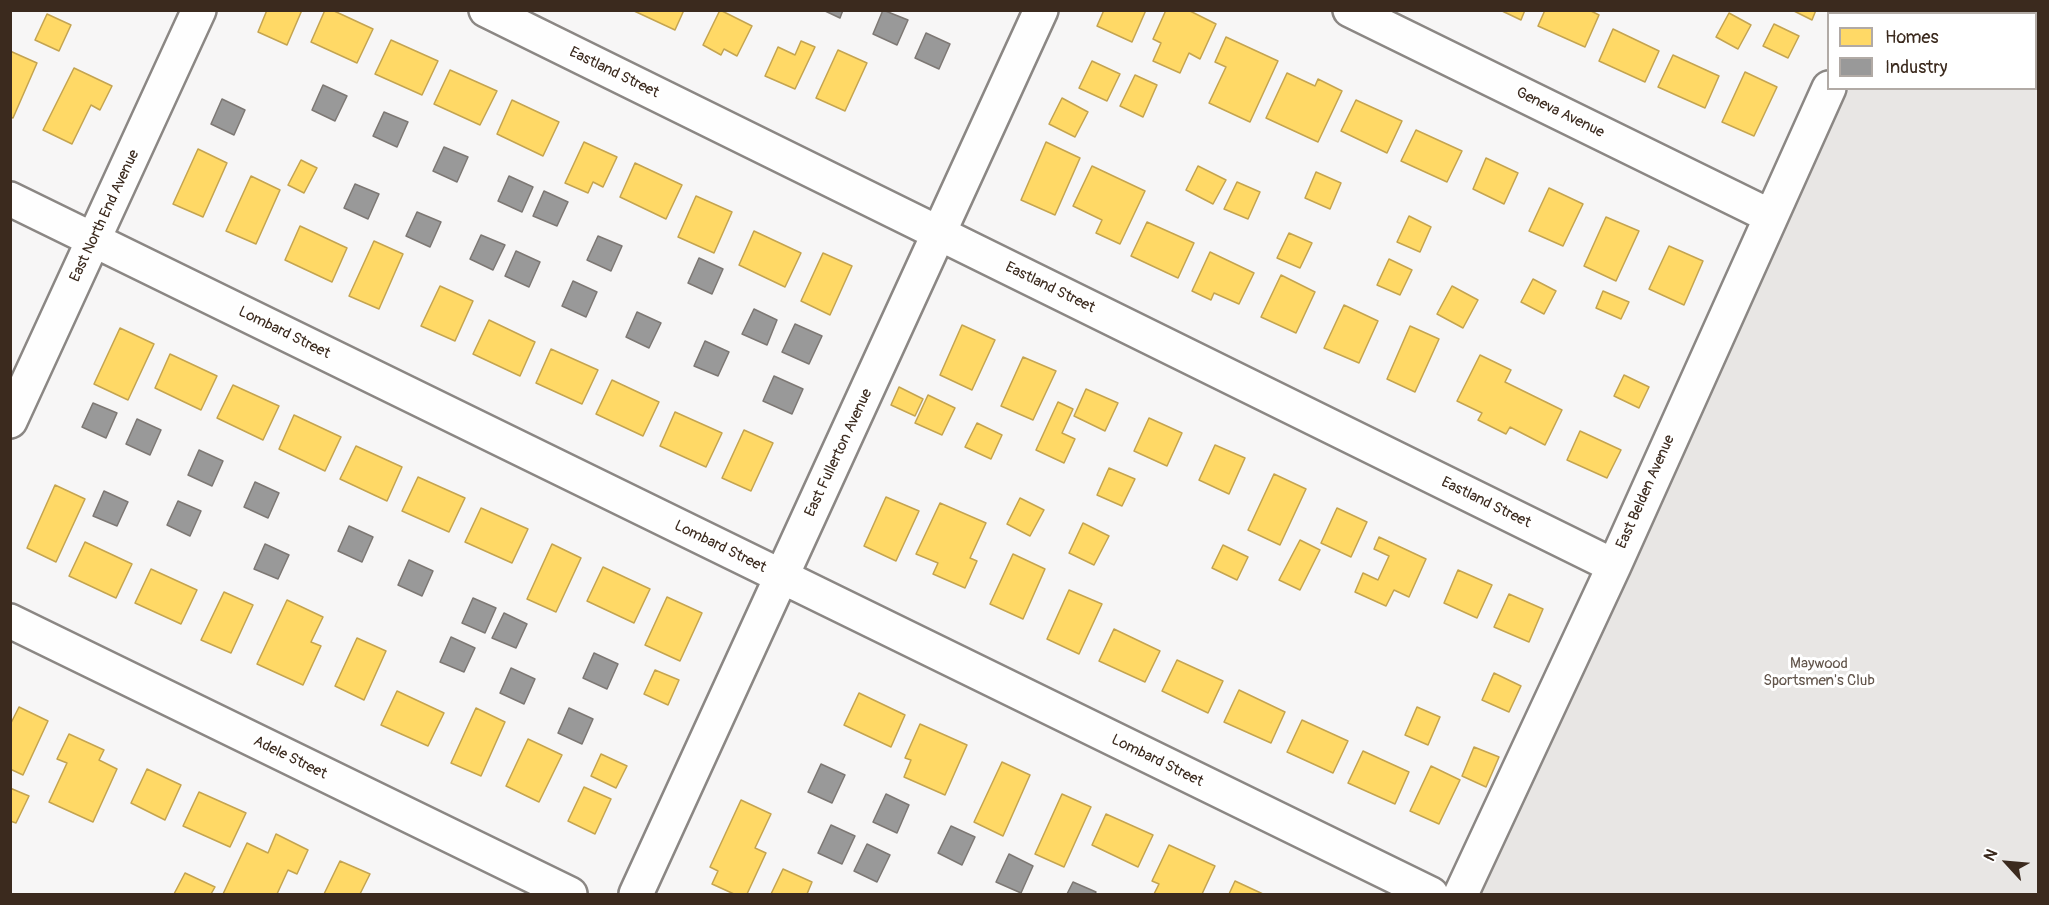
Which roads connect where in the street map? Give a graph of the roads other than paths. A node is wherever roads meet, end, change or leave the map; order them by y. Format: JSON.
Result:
{"nodes":[{"id":1,"x":200,"y":10,"type":"edge"},
{"id":2,"x":486,"y":10,"type":"edge"},
{"id":3,"x":1041,"y":10,"type":"edge"},
{"id":4,"x":1350,"y":10,"type":"edge"},
{"id":5,"x":1827,"y":90,"type":"edge"},
{"id":6,"x":10,"y":199,"type":"edge"},
{"id":7,"x":1770,"y":216,"type":"junction"},
{"id":8,"x":939,"y":233,"type":"junction"},
{"id":9,"x":94,"y":240,"type":"junction"},
{"id":10,"x":10,"y":421,"type":"edge"},
{"id":11,"x":1614,"y":566,"type":"junction"},
{"id":12,"x":782,"y":577,"type":"junction"},
{"id":13,"x":10,"y":621,"type":"edge"},
{"id":14,"x":570,"y":894,"type":"edge"},
{"id":15,"x":636,"y":894,"type":"edge"},
{"id":16,"x":1431,"y":894,"type":"edge"},
{"id":17,"x":1461,"y":894,"type":"edge"}],
"edges":[{"from":1,"to":9,"type":"street","name":"East North End Avenue"},
{"from":2,"to":8,"type":"street","name":"Eastland Street"},
{"from":3,"to":8,"type":"street","name":"East Fullerton Avenue"},
{"from":4,"to":7,"type":"street","name":"Geneva Avenue"},
{"from":5,"to":7,"type":"street","name":"East Belden Avenue"},
{"from":6,"to":9,"type":"street","name":"Lombard Street"},
{"from":7,"to":11,"type":"street","name":"East Belden Avenue"},
{"from":8,"to":11,"type":"street","name":"Eastland Street"},
{"from":8,"to":12,"type":"street","name":"East Fullerton Avenue"},
{"from":9,"to":10,"type":"street","name":"East North End Avenue"},
{"from":9,"to":12,"type":"street","name":"Lombard Street"},
{"from":11,"to":17,"type":"street","name":"East Belden Avenue"},
{"from":12,"to":15,"type":"street","name":"East Fullerton Avenue"},
{"from":12,"to":16,"type":"street","name":"Lombard Street"},
{"from":13,"to":14,"type":"street","name":"Adele Street"}]}
